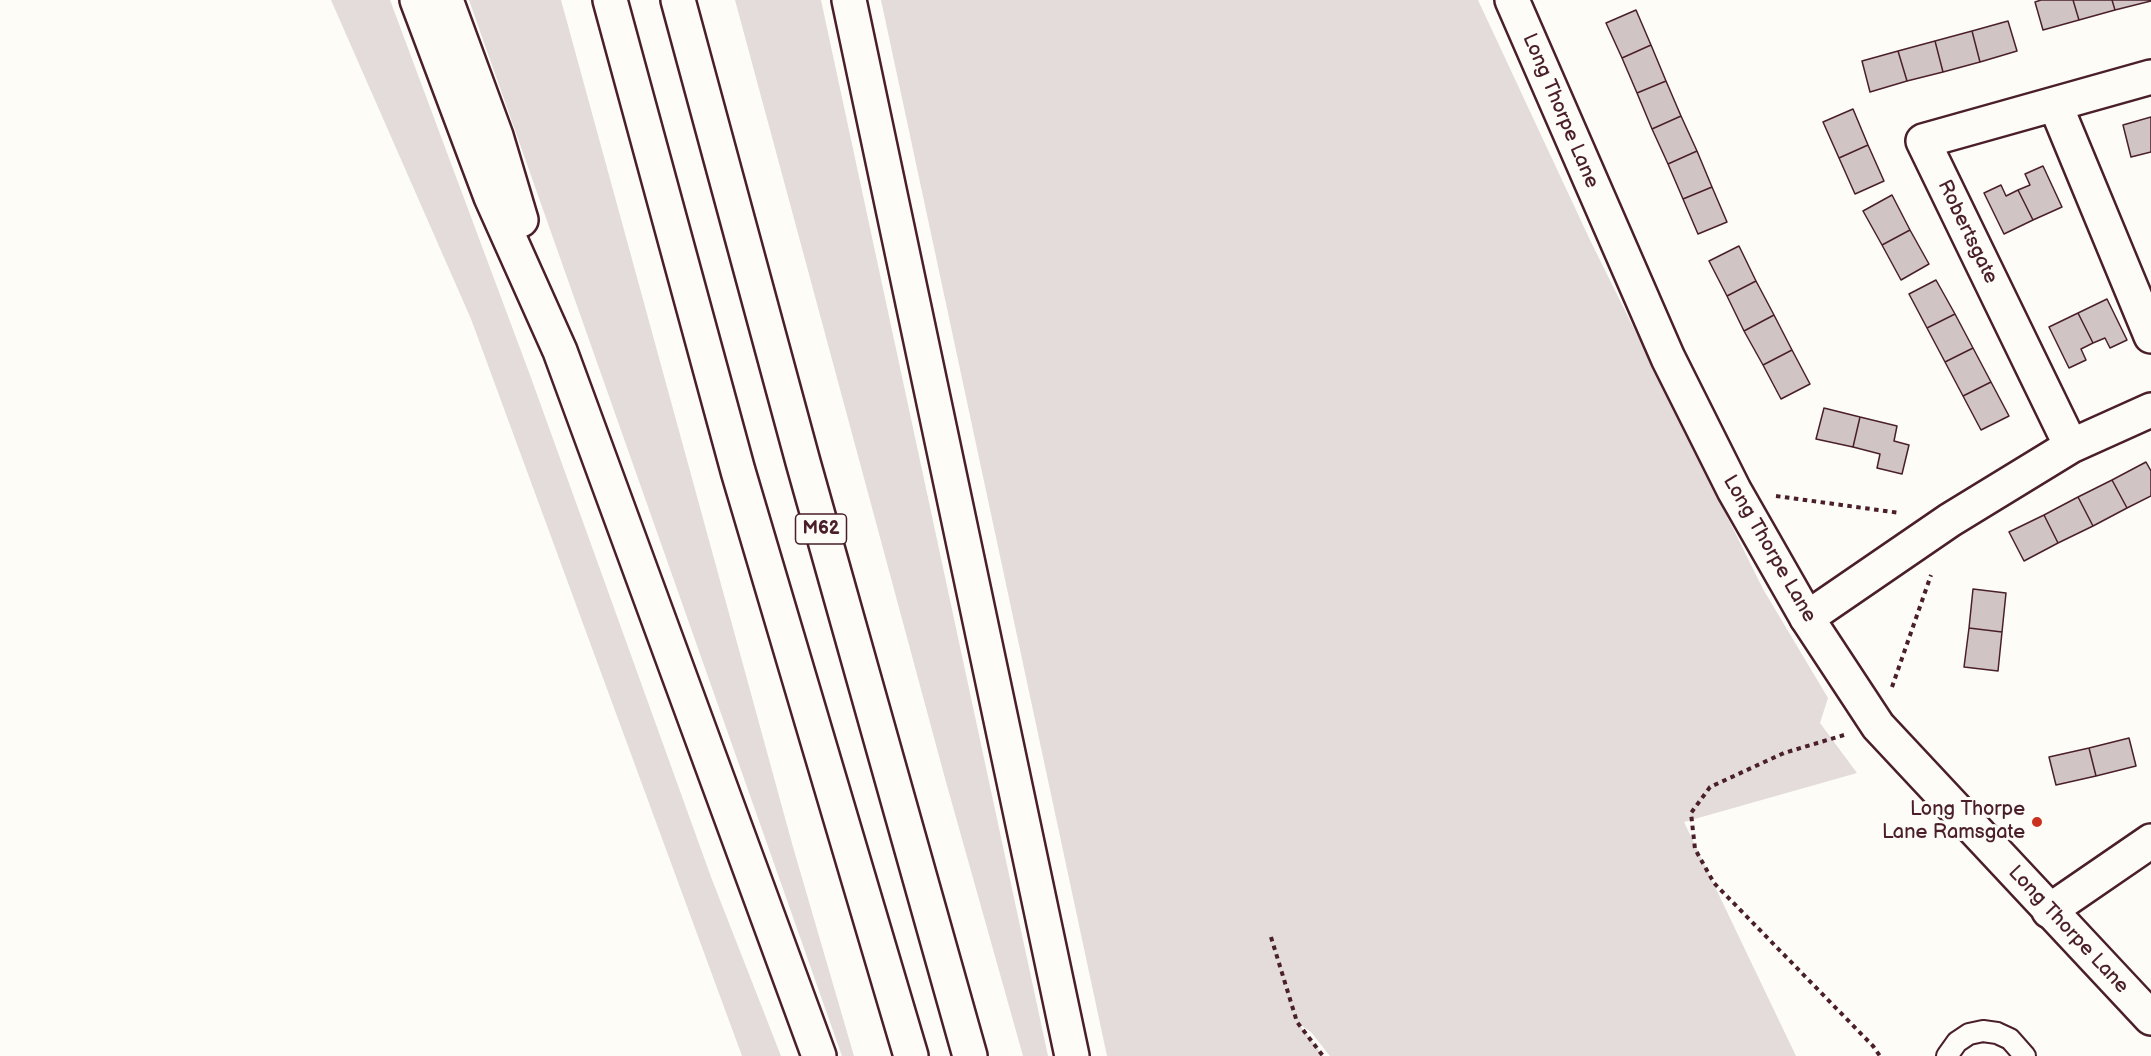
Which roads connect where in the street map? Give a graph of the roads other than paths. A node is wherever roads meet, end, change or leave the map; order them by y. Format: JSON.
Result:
{"nodes":[{"id":1,"x":417,"y":0,"type":"edge"},
{"id":2,"x":446,"y":0,"type":"edge"},
{"id":3,"x":610,"y":0,"type":"edge"},
{"id":4,"x":678,"y":0,"type":"edge"},
{"id":5,"x":849,"y":0,"type":"edge"},
{"id":6,"x":1512,"y":0,"type":"edge"},
{"id":7,"x":2151,"y":77,"type":"edge"},
{"id":8,"x":2055,"y":104,"type":"junction"},
{"id":9,"x":2151,"y":336,"type":"edge"},
{"id":10,"x":560,"y":351,"type":"junction"},
{"id":11,"x":2151,"y":410,"type":"edge"},
{"id":12,"x":2071,"y":446,"type":"junction"},
{"id":13,"x":1807,"y":618,"type":"junction"},
{"id":14,"x":2151,"y":841,"type":"edge"},
{"id":15,"x":2049,"y":911,"type":"junction"},
{"id":16,"x":2151,"y":1018,"type":"edge"},
{"id":17,"x":819,"y":1056,"type":"edge"},
{"id":18,"x":911,"y":1056,"type":"edge"},
{"id":19,"x":970,"y":1056,"type":"edge"},
{"id":20,"x":1072,"y":1056,"type":"edge"},
{"id":21,"x":1947,"y":1056,"type":"edge"},
{"id":22,"x":2025,"y":1056,"type":"edge"}],
"edges":[{"from":1,"to":10,"type":"main road"},
{"from":2,"to":10,"type":"main road"},
{"from":3,"to":18,"type":"main road"},
{"from":4,"to":19,"type":"main road","number":"M62"},
{"from":5,"to":20,"type":"main road"},
{"from":6,"to":13,"type":"main road","name":"Long Thorpe Lane"},
{"from":7,"to":8,"type":"main road","name":"Robertsgate"},
{"from":8,"to":9,"type":"main road"},
{"from":8,"to":12,"type":"main road","name":"Robertsgate"},
{"from":10,"to":17,"type":"main road"},
{"from":11,"to":12,"type":"main road"},
{"from":12,"to":13,"type":"main road"},
{"from":13,"to":15,"type":"main road","name":"Long Thorpe Lane"},
{"from":14,"to":15,"type":"main road"},
{"from":15,"to":16,"type":"main road","name":"Long Thorpe Lane"},
{"from":21,"to":22,"type":"lane"}]}
